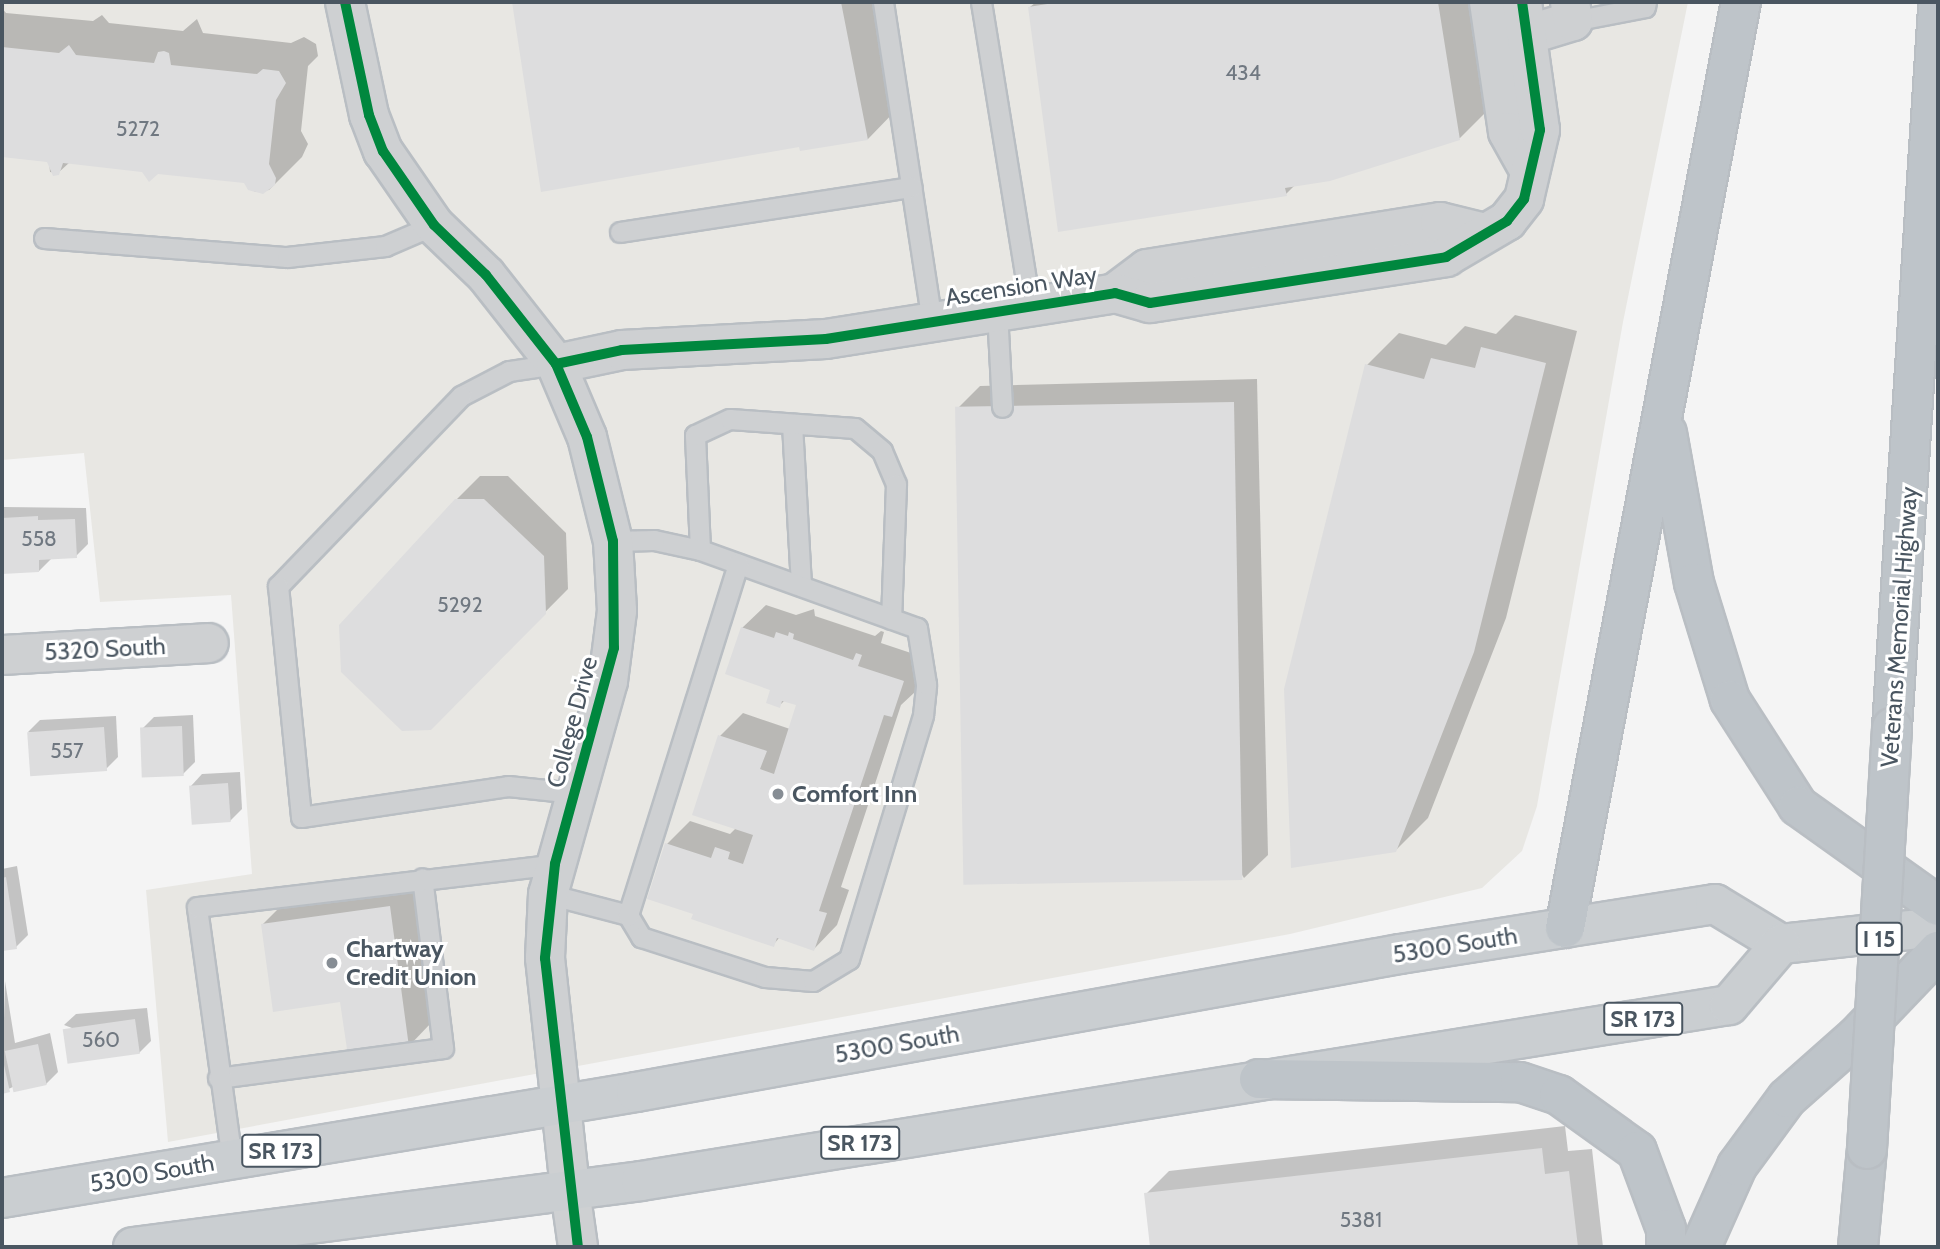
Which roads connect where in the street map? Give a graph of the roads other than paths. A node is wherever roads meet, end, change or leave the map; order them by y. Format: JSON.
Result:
{"nodes":[{"id":1,"x":345,"y":2,"type":"edge"},
{"id":2,"x":883,"y":2,"type":"edge"},
{"id":3,"x":981,"y":2,"type":"edge"},
{"id":4,"x":1489,"y":2,"type":"edge"},
{"id":5,"x":1646,"y":2,"type":"edge"},
{"id":6,"x":1741,"y":2,"type":"edge"},
{"id":7,"x":1938,"y":8,"type":"edge"},
{"id":8,"x":1572,"y":11,"type":"edge"},
{"id":9,"x":1525,"y":18,"type":"edge"},
{"id":10,"x":1528,"y":168,"type":"junction"},
{"id":11,"x":912,"y":187,"type":"junction"},
{"id":12,"x":434,"y":225,"type":"junction"},
{"id":13,"x":620,"y":232,"type":"dead end"},
{"id":14,"x":44,"y":238,"type":"dead end"},
{"id":15,"x":1013,"y":308,"type":"junction"},
{"id":16,"x":932,"y":321,"type":"junction"},
{"id":17,"x":556,"y":364,"type":"junction"},
{"id":18,"x":1002,"y":407,"type":"dead end"},
{"id":19,"x":1662,"y":411,"type":"junction"},
{"id":20,"x":792,"y":424,"type":"junction"},
{"id":21,"x":613,"y":541,"type":"junction"},
{"id":22,"x":700,"y":550,"type":"junction"},
{"id":23,"x":738,"y":564,"type":"junction"},
{"id":24,"x":801,"y":586,"type":"junction"},
{"id":25,"x":891,"y":619,"type":"junction"},
{"id":26,"x":209,"y":643,"type":"dead end"},
{"id":27,"x":2,"y":656,"type":"edge"},
{"id":28,"x":575,"y":793,"type":"junction"},
{"id":29,"x":422,"y":878,"type":"junction"},
{"id":30,"x":552,"y":879,"type":"junction"},
{"id":31,"x":1938,"y":906,"type":"edge"},
{"id":32,"x":628,"y":915,"type":"junction"},
{"id":33,"x":1938,"y":927,"type":"edge"},
{"id":34,"x":1565,"y":928,"type":"junction"},
{"id":35,"x":1782,"y":944,"type":"junction"},
{"id":36,"x":1938,"y":951,"type":"edge"},
{"id":37,"x":218,"y":1078,"type":"junction"},
{"id":38,"x":1259,"y":1079,"type":"junction"},
{"id":39,"x":561,"y":1105,"type":"junction"},
{"id":40,"x":232,"y":1160,"type":"junction"},
{"id":41,"x":570,"y":1190,"type":"junction"},
{"id":42,"x":2,"y":1198,"type":"edge"},
{"id":43,"x":134,"y":1247,"type":"edge"},
{"id":44,"x":578,"y":1247,"type":"edge"},
{"id":45,"x":1667,"y":1247,"type":"edge"},
{"id":46,"x":1701,"y":1247,"type":"edge"},
{"id":47,"x":1858,"y":1247,"type":"edge"}],
"edges":[{"from":1,"to":12,"type":"street","name":"College Drive"},
{"from":2,"to":11,"type":"lane"},
{"from":3,"to":15,"type":"lane"},
{"from":4,"to":10,"type":"street"},
{"from":5,"to":8,"type":"lane"},
{"from":6,"to":19,"type":"highway"},
{"from":7,"to":47,"type":"highway","name":"Veterans Memorial Highway","number":"I 15","bridge":true},
{"from":8,"to":9,"type":"street"},
{"from":9,"to":10,"type":"street","name":"Ascension Way"},
{"from":10,"to":15,"type":"street","name":"Ascension Way"},
{"from":11,"to":13,"type":"lane"},
{"from":11,"to":16,"type":"lane"},
{"from":12,"to":14,"type":"lane"},
{"from":12,"to":17,"type":"street","name":"College Drive"},
{"from":15,"to":16,"type":"street","name":"Ascension Way"},
{"from":15,"to":18,"type":"lane"},
{"from":16,"to":17,"type":"street","name":"Ascension Way"},
{"from":17,"to":21,"type":"street","name":"College Drive"},
{"from":17,"to":28,"type":"lane"},
{"from":19,"to":31,"type":"highway"},
{"from":19,"to":34,"type":"highway"},
{"from":20,"to":22,"type":"lane"},
{"from":20,"to":24,"type":"lane"},
{"from":20,"to":25,"type":"lane"},
{"from":21,"to":22,"type":"lane"},
{"from":21,"to":28,"type":"street","name":"College Drive"},
{"from":22,"to":23,"type":"lane"},
{"from":23,"to":24,"type":"lane"},
{"from":23,"to":32,"type":"lane"},
{"from":24,"to":25,"type":"lane"},
{"from":25,"to":32,"type":"lane"},
{"from":26,"to":27,"type":"street","name":"5320 South"},
{"from":28,"to":30,"type":"street","name":"College Drive"},
{"from":29,"to":30,"type":"lane"},
{"from":29,"to":37,"type":"lane"},
{"from":29,"to":37,"type":"lane"},
{"from":30,"to":32,"type":"lane"},
{"from":30,"to":39,"type":"street","name":"College Drive"},
{"from":33,"to":35,"type":"main road"},
{"from":34,"to":35,"type":"main road","name":"5300 South","number":"SR 173"},
{"from":34,"to":39,"type":"main road","name":"5300 South","number":"SR 173"},
{"from":35,"to":38,"type":"main road","number":"SR 173"},
{"from":36,"to":46,"type":"highway"},
{"from":37,"to":40,"type":"lane"},
{"from":38,"to":41,"type":"main road","number":"SR 173"},
{"from":38,"to":45,"type":"highway"},
{"from":39,"to":40,"type":"main road","name":"5300 South","number":"SR 173"},
{"from":39,"to":41,"type":"street","name":"College Drive"},
{"from":40,"to":42,"type":"main road","name":"5300 South","number":"SR 173"},
{"from":41,"to":43,"type":"main road","number":"SR 173"},
{"from":41,"to":44,"type":"street","name":"College Drive"}]}
